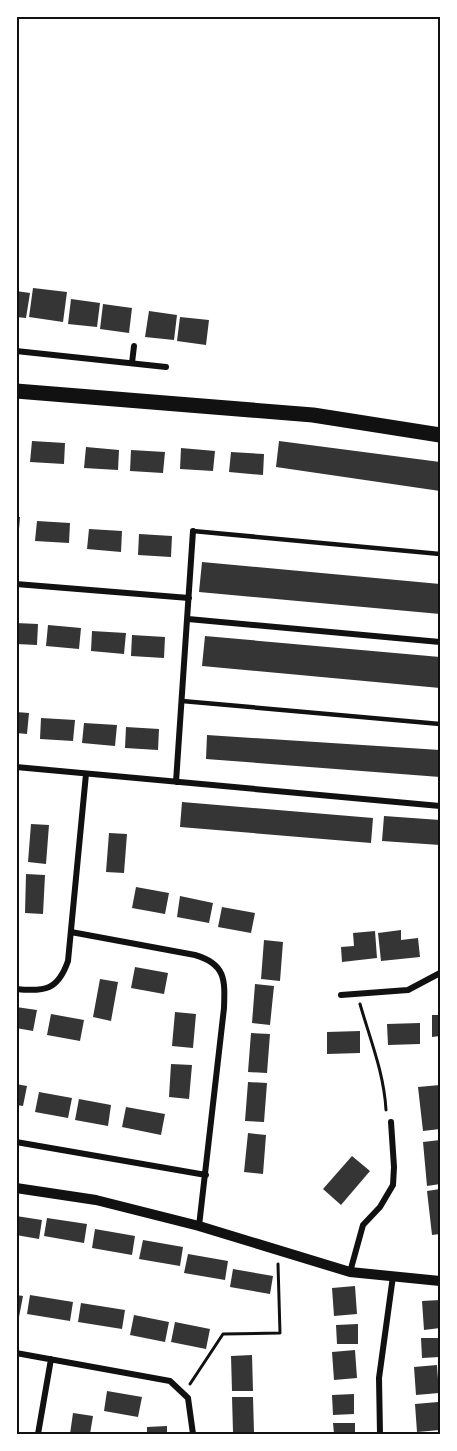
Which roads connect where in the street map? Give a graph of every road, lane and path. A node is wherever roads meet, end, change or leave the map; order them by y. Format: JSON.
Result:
{"nodes":[{"id":1,"x":134,"y":346,"type":"dead end"},
{"id":2,"x":16,"y":351,"type":"edge"},
{"id":3,"x":132,"y":363,"type":"junction"},
{"id":4,"x":166,"y":367,"type":"dead end"},
{"id":5,"x":16,"y":391,"type":"edge"},
{"id":6,"x":441,"y":435,"type":"edge"},
{"id":7,"x":193,"y":531,"type":"joint"},
{"id":8,"x":441,"y":554,"type":"edge"},
{"id":9,"x":16,"y":584,"type":"edge"},
{"id":10,"x":189,"y":598,"type":"junction"},
{"id":11,"x":188,"y":619,"type":"junction"},
{"id":12,"x":441,"y":642,"type":"edge"},
{"id":13,"x":182,"y":701,"type":"junction"},
{"id":14,"x":441,"y":724,"type":"edge"},
{"id":15,"x":16,"y":767,"type":"edge"},
{"id":16,"x":86,"y":774,"type":"junction"},
{"id":17,"x":176,"y":782,"type":"junction"},
{"id":18,"x":441,"y":806,"type":"edge"},
{"id":19,"x":71,"y":932,"type":"junction"},
{"id":20,"x":441,"y":973,"type":"edge"},
{"id":21,"x":16,"y":989,"type":"edge"},
{"id":22,"x":357,"y":993,"type":"junction"},
{"id":23,"x":341,"y":995,"type":"dead end"},
{"id":24,"x":391,"y":1122,"type":"joint"},
{"id":25,"x":16,"y":1142,"type":"edge"},
{"id":26,"x":206,"y":1175,"type":"junction"},
{"id":27,"x":16,"y":1188,"type":"edge"},
{"id":28,"x":199,"y":1226,"type":"junction"},
{"id":29,"x":278,"y":1250,"type":"junction"},
{"id":30,"x":350,"y":1272,"type":"junction"},
{"id":31,"x":393,"y":1276,"type":"junction"},
{"id":32,"x":441,"y":1281,"type":"edge"},
{"id":33,"x":16,"y":1353,"type":"edge"},
{"id":34,"x":51,"y":1359,"type":"junction"},
{"id":35,"x":185,"y":1394,"type":"junction"},
{"id":36,"x":38,"y":1434,"type":"edge"},
{"id":37,"x":193,"y":1434,"type":"edge"},
{"id":38,"x":380,"y":1434,"type":"edge"}],
"edges":[{"from":1,"to":3,"type":"street"},
{"from":2,"to":3,"type":"street"},
{"from":3,"to":4,"type":"street"},
{"from":5,"to":6,"type":"main road"},
{"from":7,"to":8,"type":"lane"},
{"from":7,"to":10,"type":"street"},
{"from":9,"to":10,"type":"street"},
{"from":10,"to":11,"type":"street"},
{"from":11,"to":12,"type":"street"},
{"from":11,"to":13,"type":"street"},
{"from":13,"to":14,"type":"lane"},
{"from":13,"to":17,"type":"street"},
{"from":15,"to":16,"type":"street"},
{"from":16,"to":17,"type":"street"},
{"from":16,"to":19,"type":"street"},
{"from":17,"to":18,"type":"street"},
{"from":19,"to":21,"type":"street"},
{"from":19,"to":26,"type":"street"},
{"from":20,"to":22,"type":"street"},
{"from":22,"to":23,"type":"street"},
{"from":22,"to":24,"type":"path"},
{"from":24,"to":30,"type":"street"},
{"from":25,"to":26,"type":"street"},
{"from":26,"to":28,"type":"street"},
{"from":27,"to":28,"type":"street"},
{"from":28,"to":29,"type":"street"},
{"from":29,"to":30,"type":"street"},
{"from":29,"to":35,"type":"path"},
{"from":30,"to":31,"type":"street"},
{"from":31,"to":32,"type":"street"},
{"from":31,"to":38,"type":"street"},
{"from":33,"to":34,"type":"street"},
{"from":34,"to":35,"type":"street"},
{"from":34,"to":36,"type":"street"},
{"from":35,"to":37,"type":"street"}]}
